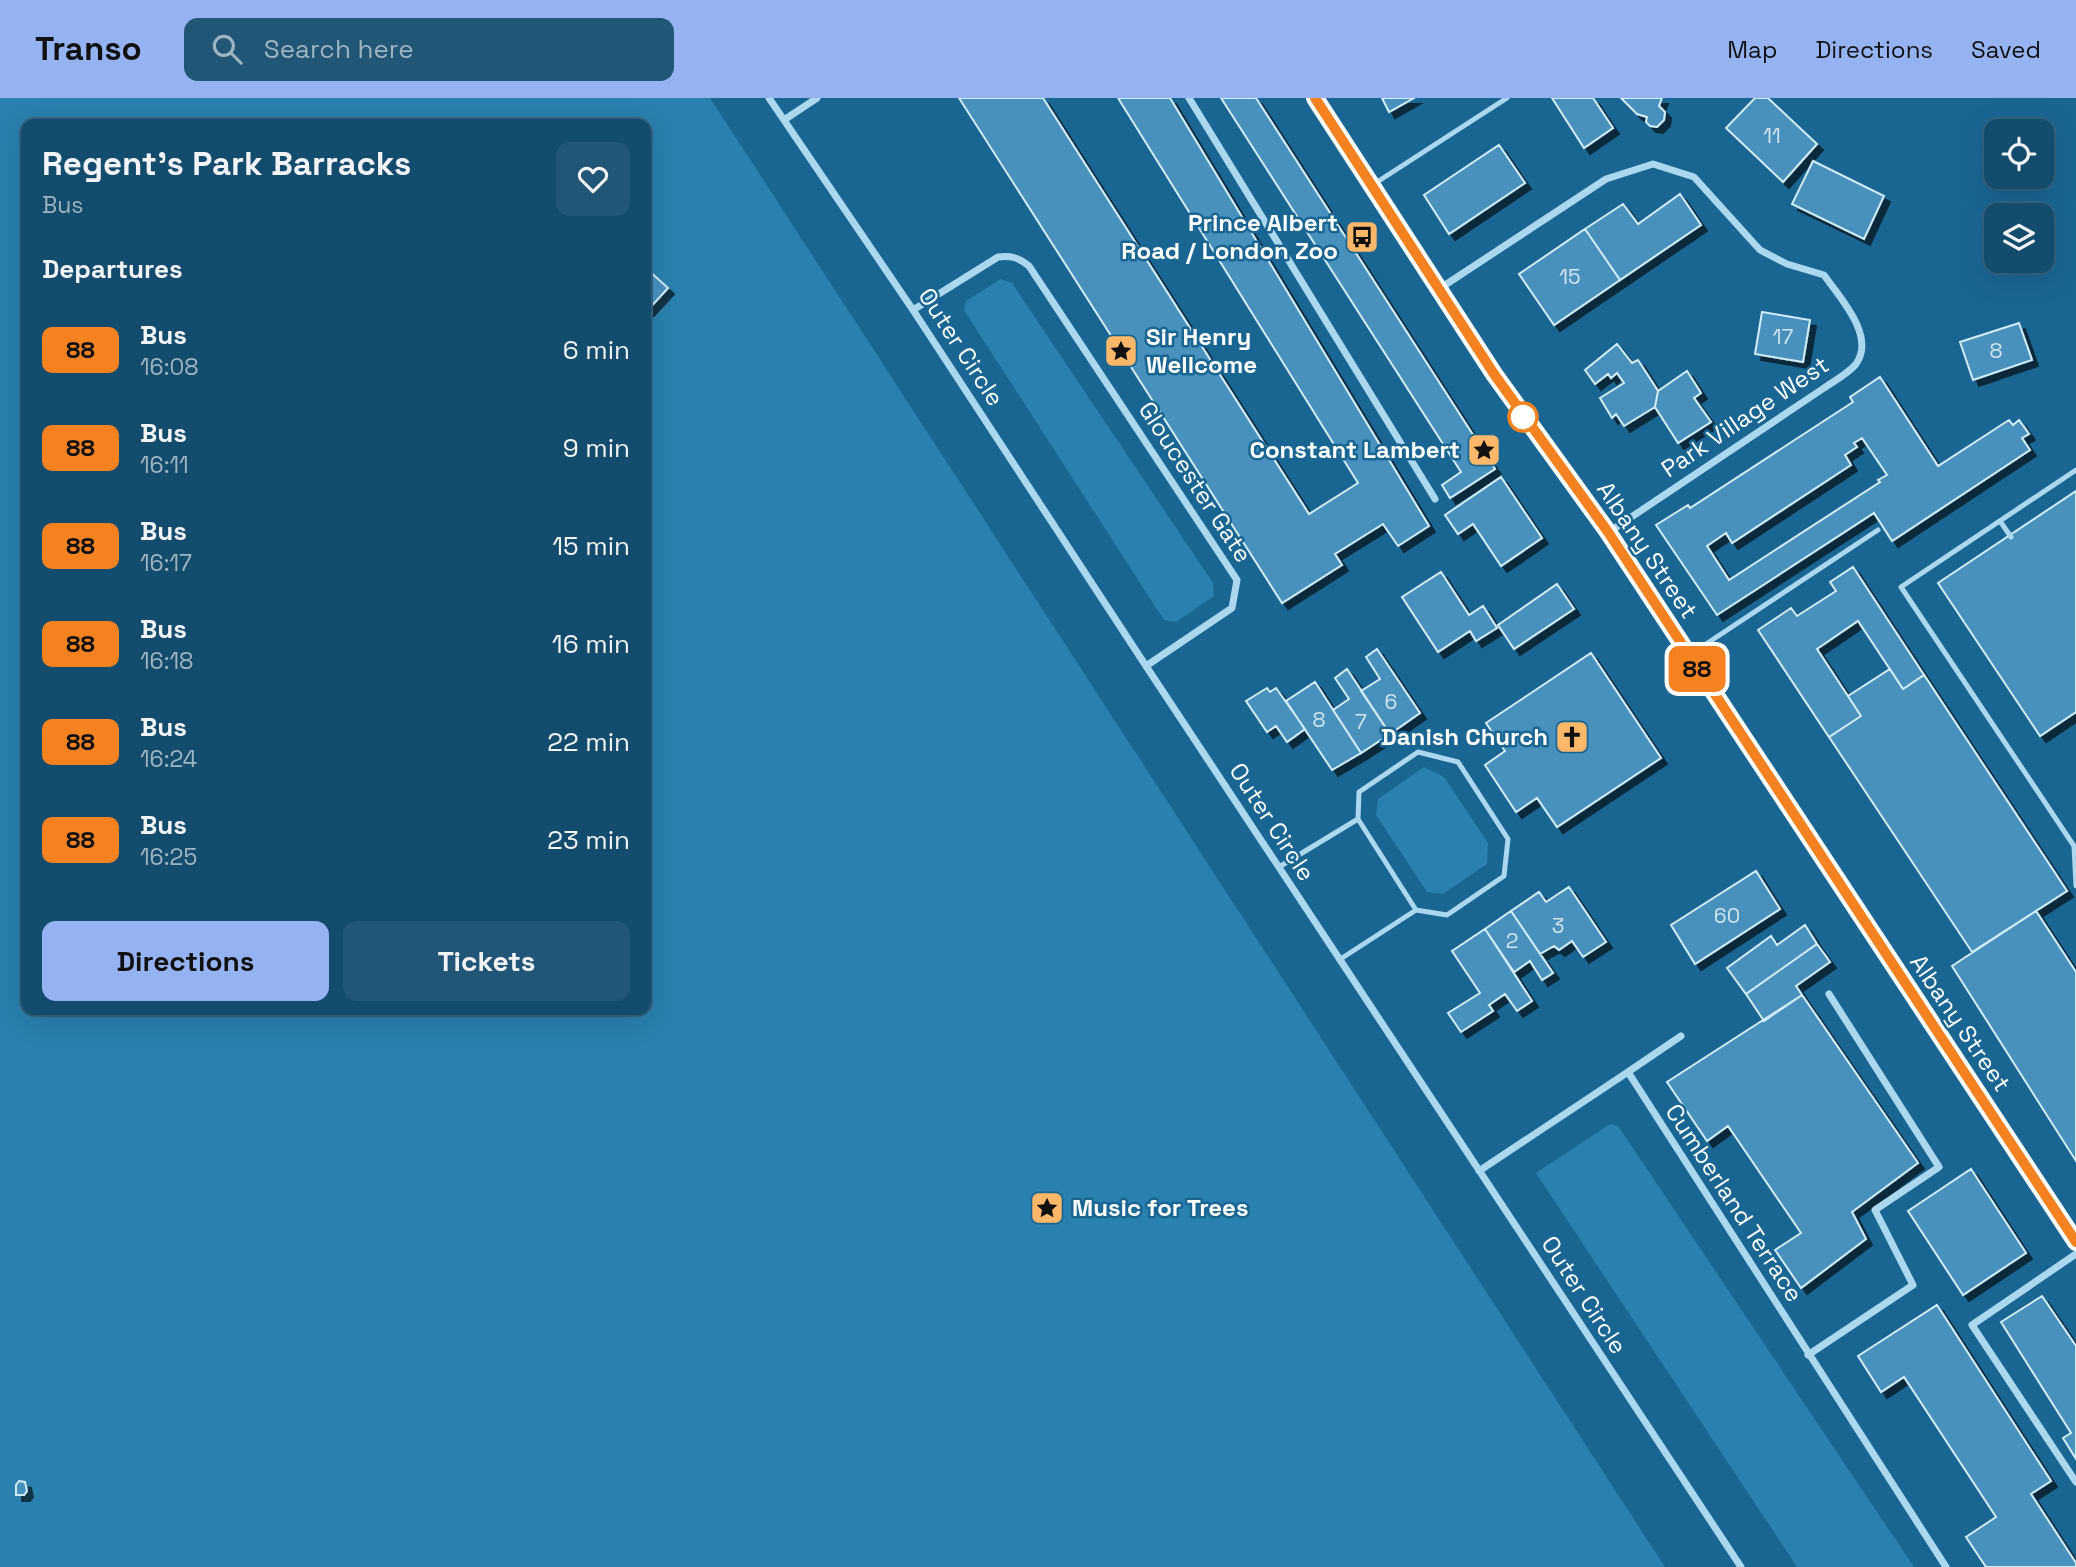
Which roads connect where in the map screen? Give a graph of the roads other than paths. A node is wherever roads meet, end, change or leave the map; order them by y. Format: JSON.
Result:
{"nodes":[{"id":1,"x":769,"y":98,"type":"edge"},
{"id":2,"x":817,"y":98,"type":"edge"},
{"id":3,"x":1189,"y":98,"type":"edge"},
{"id":4,"x":1315,"y":98,"type":"edge"},
{"id":5,"x":1507,"y":98,"type":"edge"},
{"id":6,"x":784,"y":120,"type":"junction"},
{"id":7,"x":1373,"y":185,"type":"junction"},
{"id":8,"x":1439,"y":289,"type":"junction"},
{"id":9,"x":914,"y":310,"type":"junction"},
{"id":10,"x":2076,"y":470,"type":"edge"},
{"id":11,"x":1435,"y":499,"type":"dead end"},
{"id":12,"x":2000,"y":521,"type":"junction"},
{"id":13,"x":1878,"y":530,"type":"dead end"},
{"id":14,"x":1608,"y":532,"type":"junction"},
{"id":15,"x":2011,"y":537,"type":"dead end"},
{"id":16,"x":1688,"y":656,"type":"junction"},
{"id":17,"x":1146,"y":666,"type":"junction"},
{"id":18,"x":1358,"y":819,"type":"junction"},
{"id":19,"x":2075,"y":845,"type":"edge"},
{"id":20,"x":1279,"y":867,"type":"junction"},
{"id":21,"x":2076,"y":886,"type":"edge"},
{"id":22,"x":1416,"y":910,"type":"junction"},
{"id":23,"x":1339,"y":960,"type":"junction"},
{"id":24,"x":1829,"y":994,"type":"dead end"},
{"id":25,"x":1681,"y":1036,"type":"dead end"},
{"id":26,"x":1628,"y":1072,"type":"junction"},
{"id":27,"x":1479,"y":1171,"type":"junction"},
{"id":28,"x":2076,"y":1242,"type":"edge"},
{"id":29,"x":2076,"y":1254,"type":"edge"},
{"id":30,"x":1808,"y":1354,"type":"junction"},
{"id":31,"x":2076,"y":1482,"type":"edge"},
{"id":32,"x":1741,"y":1567,"type":"edge"},
{"id":33,"x":1946,"y":1567,"type":"edge"}],
"edges":[{"from":1,"to":6,"type":"street","name":"Outer Circle"},
{"from":2,"to":6,"type":"street"},
{"from":3,"to":11,"type":"street"},
{"from":4,"to":7,"type":"main road","name":"Albany Street"},
{"from":5,"to":7,"type":"lane"},
{"from":6,"to":9,"type":"street","name":"Outer Circle"},
{"from":7,"to":8,"type":"main road","name":"Albany Street"},
{"from":8,"to":14,"type":"main road","name":"Albany Street"},
{"from":8,"to":14,"type":"street","name":"Park Village West"},
{"from":9,"to":17,"type":"street","name":"Outer Circle"},
{"from":9,"to":17,"type":"street","name":"Gloucester Gate"},
{"from":10,"to":12,"type":"lane"},
{"from":12,"to":15,"type":"lane"},
{"from":12,"to":19,"type":"lane"},
{"from":13,"to":16,"type":"lane"},
{"from":14,"to":16,"type":"main road","name":"Albany Street"},
{"from":16,"to":28,"type":"main road","name":"Albany Street"},
{"from":17,"to":20,"type":"street","name":"Outer Circle"},
{"from":18,"to":20,"type":"lane"},
{"from":18,"to":22,"type":"lane"},
{"from":18,"to":22,"type":"lane"},
{"from":19,"to":21,"type":"lane"},
{"from":20,"to":23,"type":"street","name":"Outer Circle"},
{"from":22,"to":23,"type":"lane"},
{"from":23,"to":27,"type":"street","name":"Outer Circle"},
{"from":24,"to":30,"type":"street"},
{"from":25,"to":26,"type":"street"},
{"from":26,"to":27,"type":"street"},
{"from":26,"to":30,"type":"street","name":"Cumberland Terrace"},
{"from":27,"to":32,"type":"street","name":"Outer Circle"},
{"from":29,"to":31,"type":"street"},
{"from":30,"to":33,"type":"street","name":"Cumberland Terrace"}]}
